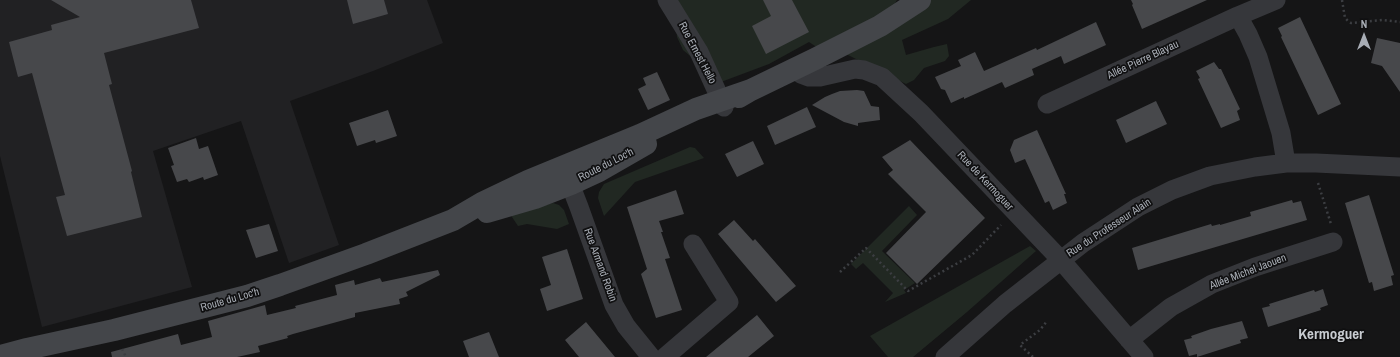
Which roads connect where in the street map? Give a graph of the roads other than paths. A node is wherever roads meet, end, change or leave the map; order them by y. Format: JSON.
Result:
{"nodes":[{"id":1,"x":667,"y":0,"type":"edge"},
{"id":2,"x":920,"y":0,"type":"edge"},
{"id":3,"x":1276,"y":0,"type":"edge"},
{"id":4,"x":1238,"y":16,"type":"junction"},
{"id":5,"x":796,"y":69,"type":"junction"},
{"id":6,"x":722,"y":103,"type":"junction"},
{"id":7,"x":1048,"y":104,"type":"dead end"},
{"id":8,"x":1286,"y":163,"type":"junction"},
{"id":9,"x":1400,"y":167,"type":"edge"},
{"id":10,"x":567,"y":175,"type":"junction"},
{"id":11,"x":1333,"y":242,"type":"road end"},
{"id":12,"x":694,"y":244,"type":"dead end"},
{"id":13,"x":1060,"y":259,"type":"junction"},
{"id":14,"x":1129,"y":340,"type":"junction"},
{"id":15,"x":0,"y":356,"type":"edge"},
{"id":16,"x":651,"y":357,"type":"edge"},
{"id":17,"x":665,"y":357,"type":"edge"},
{"id":18,"x":945,"y":357,"type":"edge"},
{"id":19,"x":1144,"y":357,"type":"edge"}],
"edges":[{"from":1,"to":6,"type":"street","name":"Rue Ernest Hello"},
{"from":2,"to":5,"type":"main road","name":"Route du Loc'h"},
{"from":3,"to":4,"type":"street","name":"Allée Pierre Blayau"},
{"from":4,"to":7,"type":"street","name":"Allée Pierre Blayau"},
{"from":4,"to":8,"type":"street"},
{"from":5,"to":6,"type":"main road","name":"Route du Loc'h"},
{"from":5,"to":13,"type":"street","name":"Rue de Kermoguer"},
{"from":6,"to":10,"type":"main road","name":"Route du Loc'h"},
{"from":8,"to":9,"type":"street","name":"Rue du Professeur Alain"},
{"from":8,"to":13,"type":"street","name":"Rue du Professeur Alain"},
{"from":10,"to":15,"type":"main road","name":"Route du Loc'h"},
{"from":10,"to":16,"type":"street","name":"Rue Armand Robin"},
{"from":11,"to":14,"type":"street","name":"Allée Michel Jaouen"},
{"from":12,"to":17,"type":"street"},
{"from":13,"to":14,"type":"street","name":"Rue de Kermoguer"},
{"from":13,"to":18,"type":"street","name":"Rue du Professeur Alain"},
{"from":14,"to":19,"type":"street","name":"Rue de Kermoguer"}]}
